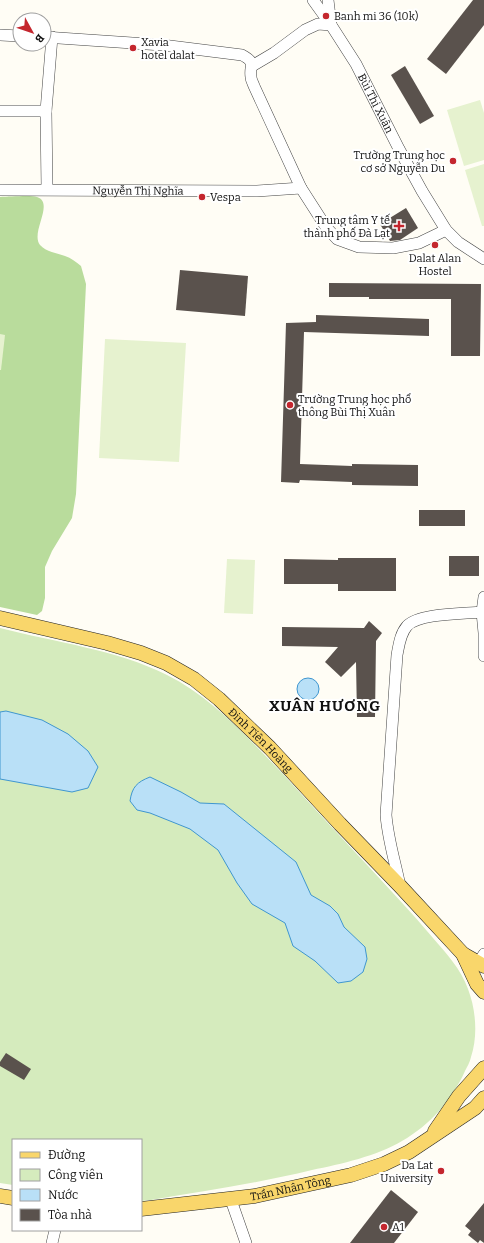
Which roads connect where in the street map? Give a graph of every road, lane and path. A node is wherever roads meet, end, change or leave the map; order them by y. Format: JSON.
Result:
{"nodes":[{"id":1,"x":313,"y":0,"type":"edge"},
{"id":2,"x":328,"y":0,"type":"edge"},
{"id":3,"x":331,"y":25,"type":"junction"},
{"id":4,"x":0,"y":35,"type":"edge"},
{"id":5,"x":12,"y":36,"type":"edge"},
{"id":6,"x":52,"y":37,"type":"edge"},
{"id":7,"x":48,"y":52,"type":"edge"},
{"id":8,"x":252,"y":66,"type":"junction"},
{"id":9,"x":0,"y":111,"type":"edge"},
{"id":10,"x":46,"y":111,"type":"junction"},
{"id":11,"x":301,"y":188,"type":"junction"},
{"id":12,"x":47,"y":189,"type":"junction"},
{"id":13,"x":0,"y":190,"type":"edge"},
{"id":14,"x":446,"y":230,"type":"junction"},
{"id":15,"x":484,"y":259,"type":"edge"},
{"id":16,"x":484,"y":597,"type":"edge"},
{"id":17,"x":482,"y":612,"type":"junction"},
{"id":18,"x":0,"y":618,"type":"edge"},
{"id":19,"x":484,"y":633,"type":"edge"},
{"id":20,"x":484,"y":656,"type":"edge"},
{"id":21,"x":400,"y":886,"type":"junction"},
{"id":22,"x":463,"y":954,"type":"junction"},
{"id":23,"x":482,"y":961,"type":"edge"},
{"id":24,"x":484,"y":992,"type":"edge"},
{"id":25,"x":484,"y":1068,"type":"edge"},
{"id":26,"x":484,"y":1098,"type":"edge"},
{"id":27,"x":431,"y":1138,"type":"junction"},
{"id":28,"x":0,"y":1196,"type":"edge"},
{"id":29,"x":12,"y":1198,"type":"edge"},
{"id":30,"x":230,"y":1200,"type":"junction"},
{"id":31,"x":142,"y":1209,"type":"edge"},
{"id":32,"x":55,"y":1231,"type":"edge"},
{"id":33,"x":52,"y":1243,"type":"edge"},
{"id":34,"x":246,"y":1243,"type":"edge"}],
"edges":[{"from":1,"to":3,"type":"street","name":"Bùi Thị Xuân"},
{"from":2,"to":3,"type":"street"},
{"from":3,"to":8,"type":"street"},
{"from":3,"to":14,"type":"street","name":"Bùi Thị Xuân"},
{"from":4,"to":5,"type":"street"},
{"from":6,"to":8,"type":"street"},
{"from":7,"to":10,"type":"street"},
{"from":8,"to":11,"type":"street"},
{"from":9,"to":10,"type":"street"},
{"from":10,"to":12,"type":"street"},
{"from":11,"to":12,"type":"street","name":"Nguyễn Thị Nghĩa"},
{"from":11,"to":14,"type":"street"},
{"from":12,"to":13,"type":"street","name":"Nguyễn Thị Nghĩa"},
{"from":14,"to":15,"type":"street","name":"Bùi Thị Xuân"},
{"from":16,"to":17,"type":"street"},
{"from":17,"to":19,"type":"street"},
{"from":17,"to":21,"type":"street"},
{"from":18,"to":21,"type":"main road","name":"Đinh Tiên Hoàng"},
{"from":19,"to":20,"type":"street"},
{"from":21,"to":22,"type":"main road","name":"Đinh Tiên Hoàng"},
{"from":22,"to":23,"type":"main road","name":"Đinh Tiên Hoàng"},
{"from":22,"to":24,"type":"main road","name":"Đinh Tiên Hoàng"},
{"from":25,"to":27,"type":"main road","name":"Trần Nhân Tông"},
{"from":26,"to":27,"type":"main road","name":"Trần Nhân Tông"},
{"from":27,"to":30,"type":"main road","name":"Trần Nhân Tông"},
{"from":28,"to":29,"type":"main road"},
{"from":30,"to":31,"type":"main road","name":"Trần Nhân Tông"},
{"from":30,"to":34,"type":"street"},
{"from":32,"to":33,"type":"street"}]}
